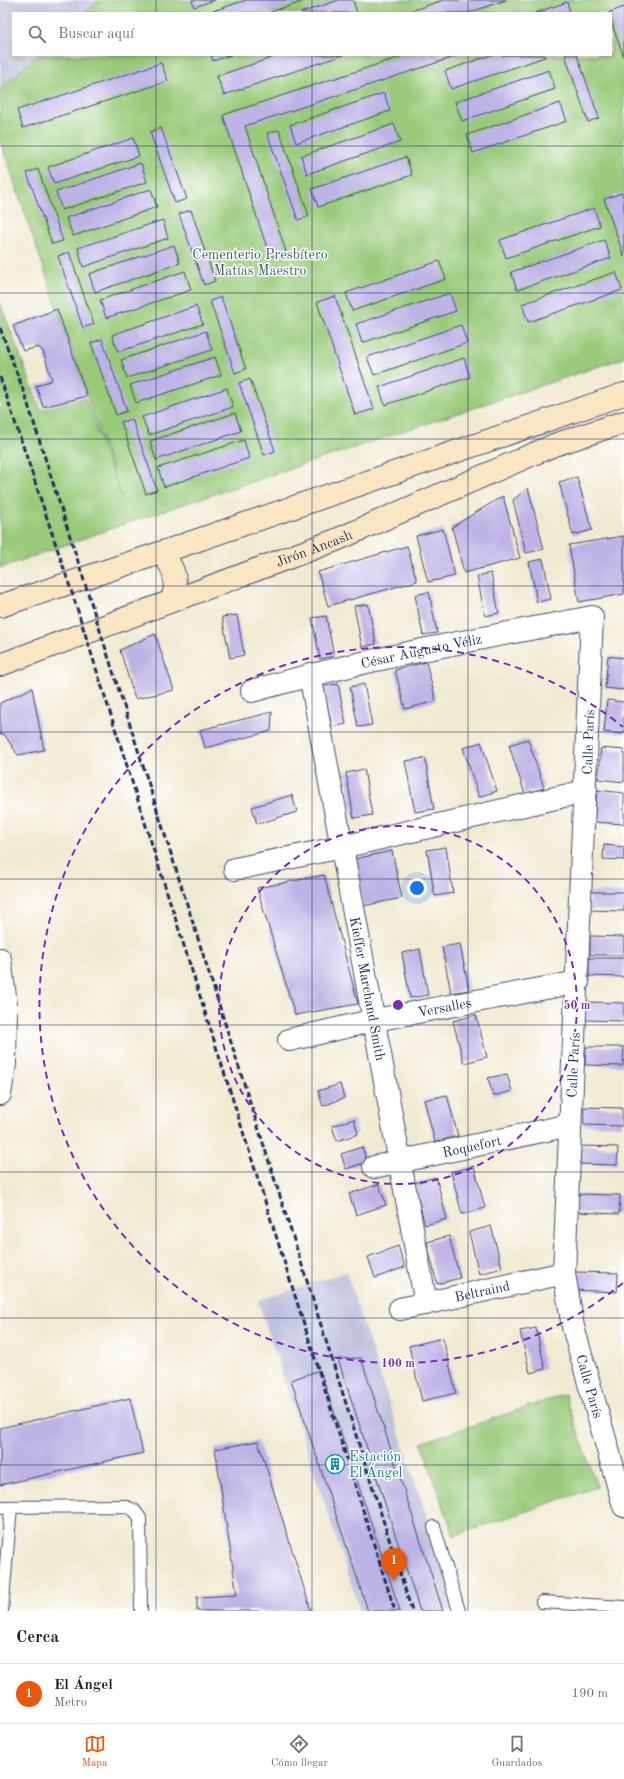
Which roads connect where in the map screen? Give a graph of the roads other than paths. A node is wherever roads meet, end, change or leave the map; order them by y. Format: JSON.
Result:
{"nodes":[{"id":1,"x":624,"y":394,"type":"edge"},
{"id":2,"x":624,"y":422,"type":"edge"},
{"id":3,"x":160,"y":553,"type":"junction"},
{"id":4,"x":172,"y":601,"type":"junction"},
{"id":5,"x":0,"y":606,"type":"edge"},
{"id":6,"x":592,"y":617,"type":"joint"},
{"id":7,"x":0,"y":665,"type":"edge"},
{"id":8,"x":310,"y":674,"type":"junction"},
{"id":9,"x":252,"y":691,"type":"dead end"},
{"id":10,"x":586,"y":791,"type":"junction"},
{"id":11,"x":342,"y":846,"type":"junction"},
{"id":12,"x":235,"y":869,"type":"dead end"},
{"id":13,"x":0,"y":959,"type":"edge"},
{"id":14,"x":578,"y":982,"type":"junction"},
{"id":15,"x":375,"y":1020,"type":"junction"},
{"id":16,"x":290,"y":1040,"type":"dead end"},
{"id":17,"x":0,"y":1094,"type":"edge"},
{"id":18,"x":570,"y":1125,"type":"junction"},
{"id":19,"x":400,"y":1160,"type":"junction"},
{"id":20,"x":374,"y":1166,"type":"dead end"},
{"id":21,"x":564,"y":1273,"type":"junction"},
{"id":22,"x":426,"y":1304,"type":"junction"},
{"id":23,"x":400,"y":1309,"type":"dead end"},
{"id":24,"x":624,"y":1506,"type":"edge"},
{"id":25,"x":6,"y":1507,"type":"edge"},
{"id":26,"x":434,"y":1527,"type":"dead end"},
{"id":27,"x":542,"y":1602,"type":"dead end"},
{"id":28,"x":624,"y":1607,"type":"edge"},
{"id":29,"x":2,"y":1611,"type":"edge"},
{"id":30,"x":141,"y":1611,"type":"edge"},
{"id":31,"x":459,"y":1611,"type":"edge"}],
"edges":[{"from":1,"to":3,"type":"main road"},
{"from":2,"to":4,"type":"main road","name":"Jirón Áncash"},
{"from":3,"to":4,"type":"main road"},
{"from":3,"to":5,"type":"main road"},
{"from":4,"to":7,"type":"main road","name":"Jirón Áncash"},
{"from":6,"to":8,"type":"street","name":"César Augusto Véliz"},
{"from":6,"to":10,"type":"street","name":"Calle París"},
{"from":8,"to":9,"type":"street","name":"César Augusto Véliz"},
{"from":8,"to":11,"type":"street","name":"Kieffer Marchand Smith"},
{"from":10,"to":11,"type":"street"},
{"from":10,"to":14,"type":"street","name":"Calle París"},
{"from":11,"to":12,"type":"street"},
{"from":11,"to":15,"type":"street","name":"Kieffer Marchand Smith"},
{"from":13,"to":17,"type":"street"},
{"from":14,"to":15,"type":"street","name":"Versalles"},
{"from":14,"to":18,"type":"street","name":"Calle París"},
{"from":15,"to":16,"type":"street","name":"Versalles"},
{"from":15,"to":19,"type":"street","name":"Kieffer Marchand Smith"},
{"from":18,"to":19,"type":"street","name":"Roquefort"},
{"from":18,"to":21,"type":"street","name":"Calle París"},
{"from":19,"to":20,"type":"street","name":"Roquefort"},
{"from":19,"to":22,"type":"street","name":"Kieffer Marchand Smith"},
{"from":21,"to":22,"type":"street","name":"Beltraind"},
{"from":21,"to":24,"type":"street","name":"Calle París"},
{"from":22,"to":23,"type":"street","name":"Beltraind"},
{"from":25,"to":29,"type":"lane"},
{"from":25,"to":30,"type":"lane"},
{"from":26,"to":31,"type":"lane"},
{"from":27,"to":28,"type":"lane"}]}
